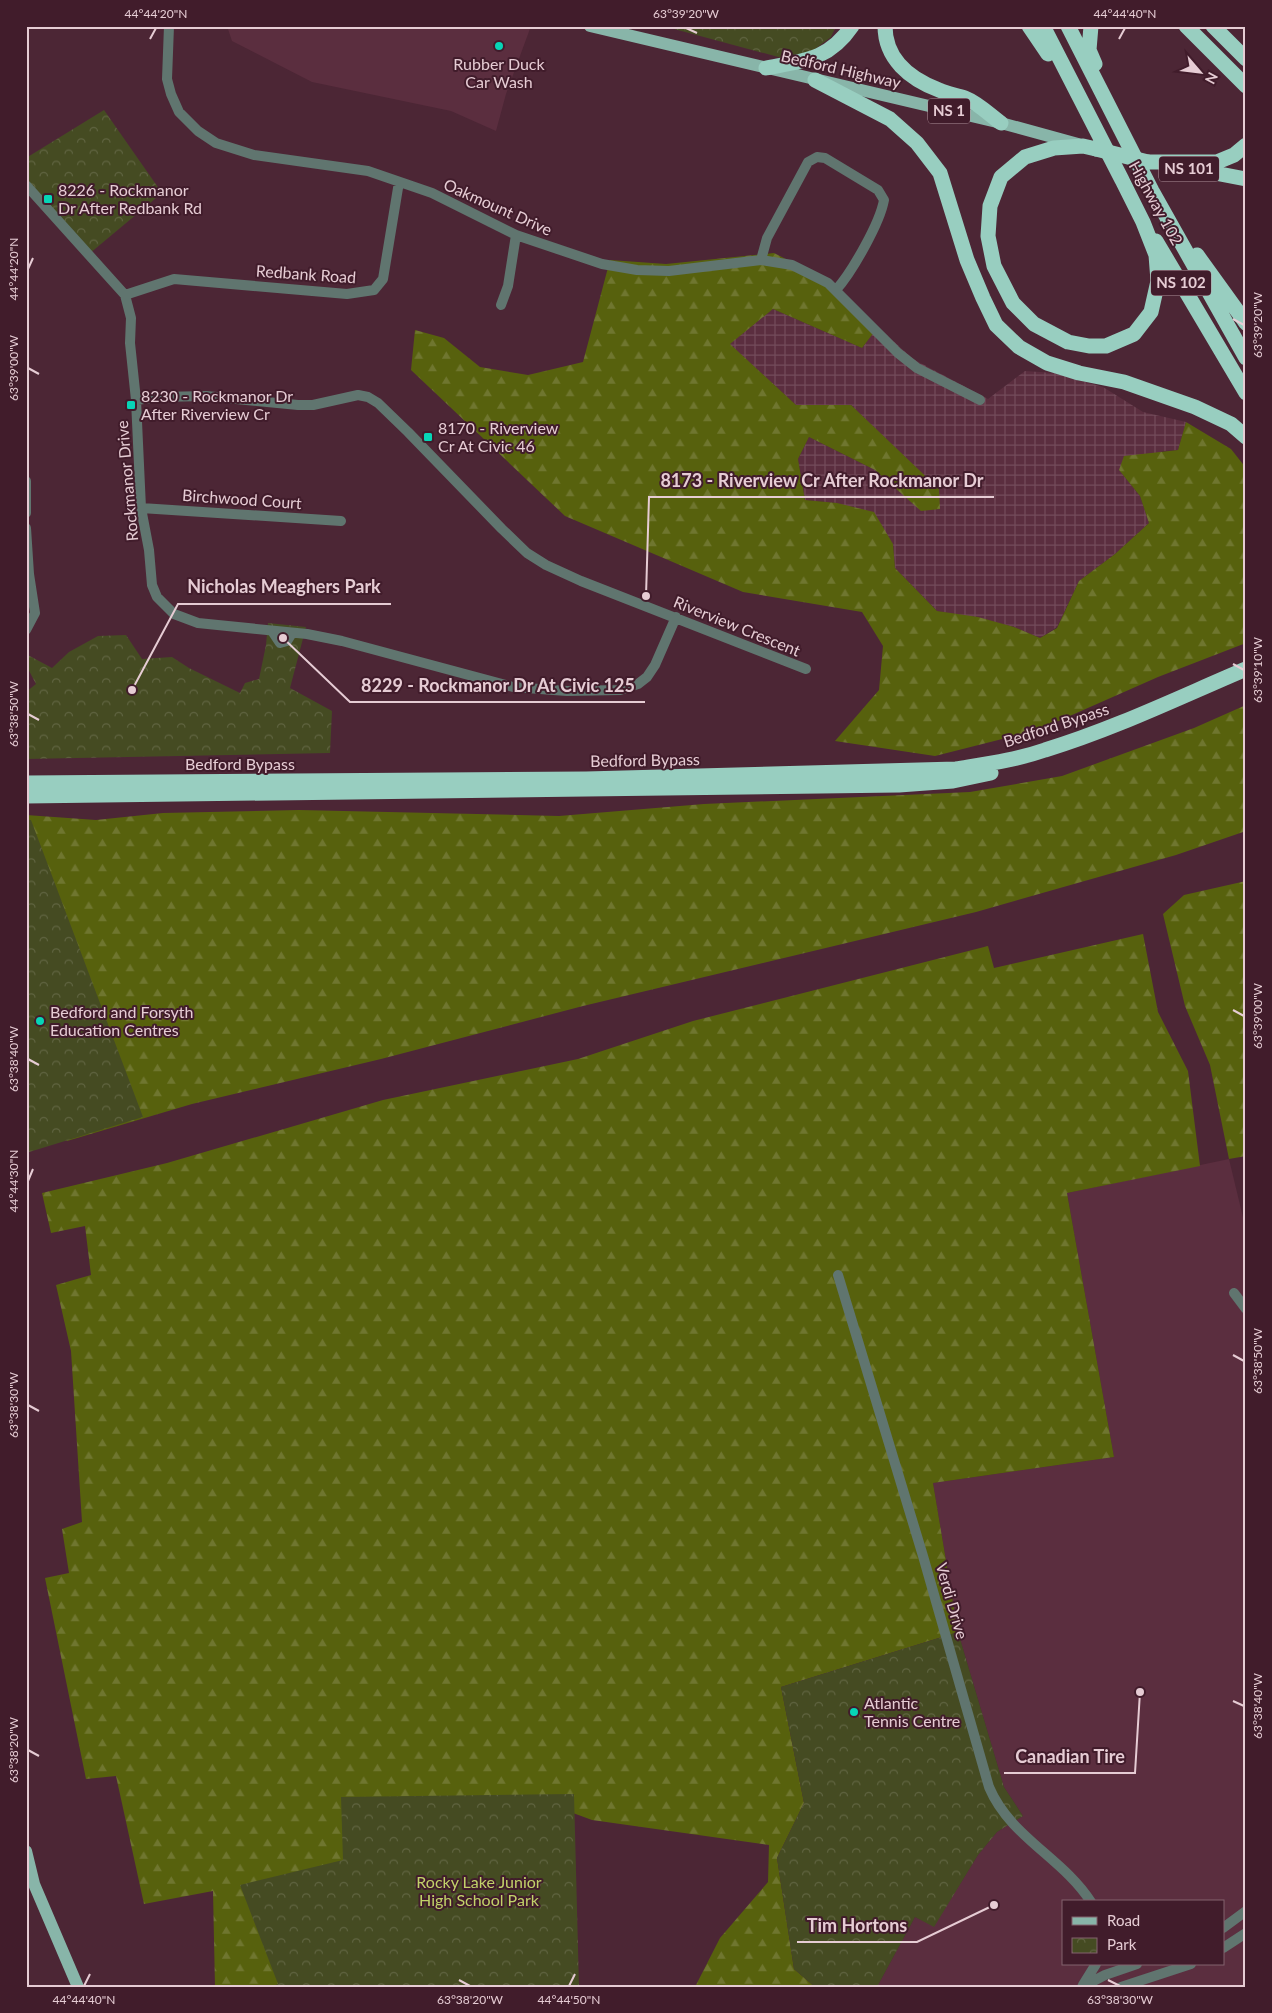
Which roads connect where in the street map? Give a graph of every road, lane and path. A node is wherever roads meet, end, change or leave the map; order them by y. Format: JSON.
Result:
{"nodes":[{"id":1,"x":169,"y":26,"type":"edge"},
{"id":2,"x":590,"y":26,"type":"edge"},
{"id":3,"x":852,"y":26,"type":"edge"},
{"id":4,"x":884,"y":26,"type":"edge"},
{"id":5,"x":1029,"y":26,"type":"edge"},
{"id":6,"x":1042,"y":26,"type":"edge"},
{"id":7,"x":1068,"y":26,"type":"edge"},
{"id":8,"x":1091,"y":26,"type":"edge"},
{"id":9,"x":1186,"y":26,"type":"edge"},
{"id":10,"x":1213,"y":26,"type":"edge"},
{"id":11,"x":1246,"y":59,"type":"edge"},
{"id":12,"x":766,"y":68,"type":"junction"},
{"id":13,"x":815,"y":80,"type":"junction"},
{"id":14,"x":1246,"y":86,"type":"edge"},
{"id":15,"x":1085,"y":108,"type":"junction"},
{"id":16,"x":1001,"y":123,"type":"junction"},
{"id":17,"x":1127,"y":144,"type":"junction"},
{"id":18,"x":1246,"y":145,"type":"edge"},
{"id":19,"x":1090,"y":147,"type":"junction"},
{"id":20,"x":1148,"y":162,"type":"junction"},
{"id":21,"x":1118,"y":172,"type":"junction"},
{"id":22,"x":1246,"y":181,"type":"edge"},
{"id":23,"x":399,"y":182,"type":"junction"},
{"id":24,"x":26,"y":185,"type":"edge"},
{"id":25,"x":1152,"y":191,"type":"junction"},
{"id":26,"x":516,"y":235,"type":"junction"},
{"id":27,"x":761,"y":260,"type":"junction"},
{"id":28,"x":836,"y":290,"type":"junction"},
{"id":29,"x":126,"y":295,"type":"junction"},
{"id":30,"x":501,"y":305,"type":"dead end"},
{"id":31,"x":1246,"y":323,"type":"edge"},
{"id":32,"x":1246,"y":358,"type":"edge"},
{"id":33,"x":1246,"y":392,"type":"edge"},
{"id":34,"x":136,"y":400,"type":"junction"},
{"id":35,"x":980,"y":400,"type":"dead end"},
{"id":36,"x":1246,"y":437,"type":"edge"},
{"id":37,"x":26,"y":481,"type":"edge"},
{"id":38,"x":142,"y":508,"type":"junction"},
{"id":39,"x":26,"y":512,"type":"edge"},
{"id":40,"x":340,"y":521,"type":"dead end"},
{"id":41,"x":26,"y":528,"type":"edge"},
{"id":42,"x":676,"y":617,"type":"junction"},
{"id":43,"x":26,"y":630,"type":"edge"},
{"id":44,"x":806,"y":669,"type":"dead end"},
{"id":45,"x":1246,"y":669,"type":"edge"},
{"id":46,"x":1246,"y":680,"type":"edge"},
{"id":47,"x":26,"y":783,"type":"edge"},
{"id":48,"x":26,"y":796,"type":"edge"},
{"id":49,"x":838,"y":1275,"type":"dead end"},
{"id":50,"x":1234,"y":1293,"type":"dead end"},
{"id":51,"x":1246,"y":1309,"type":"edge"},
{"id":52,"x":26,"y":1851,"type":"edge"},
{"id":53,"x":1090,"y":1900,"type":"edge"},
{"id":54,"x":1246,"y":1911,"type":"edge"},
{"id":55,"x":1224,"y":1927,"type":"edge"},
{"id":56,"x":1246,"y":1933,"type":"edge"},
{"id":57,"x":1224,"y":1947,"type":"edge"},
{"id":58,"x":1095,"y":1966,"type":"edge"},
{"id":59,"x":1185,"y":1966,"type":"edge"},
{"id":60,"x":1118,"y":1967,"type":"edge"},
{"id":61,"x":1122,"y":1986,"type":"edge"},
{"id":62,"x":78,"y":1987,"type":"edge"},
{"id":63,"x":1081,"y":1987,"type":"edge"}],
"edges":[{"from":1,"to":23,"type":"street","name":"Oakmount Drive"},
{"from":2,"to":12,"type":"main road","name":"Bedford Highway","number":"NS 1"},
{"from":3,"to":12,"type":"highway"},
{"from":4,"to":16,"type":"highway"},
{"from":5,"to":15,"type":"highway"},
{"from":6,"to":15,"type":"highway","name":"Highway 102","number":"NS 102"},
{"from":7,"to":17,"type":"highway","name":"Highway 102","number":"NS 102"},
{"from":8,"to":17,"type":"highway"},
{"from":9,"to":14,"type":"highway"},
{"from":10,"to":11,"type":"highway"},
{"from":12,"to":13,"type":"main road","name":"Bedford Highway","number":"NS 1"},
{"from":13,"to":16,"type":"main road","name":"Bedford Highway","number":"NS 1"},
{"from":13,"to":36,"type":"highway"},
{"from":15,"to":21,"type":"highway","name":"Highway 102","number":"NS 102"},
{"from":16,"to":19,"type":"main road","name":"Bedford Highway","number":"NS 1"},
{"from":17,"to":25,"type":"highway","name":"Highway 102","number":"NS 102"},
{"from":18,"to":20,"type":"highway"},
{"from":19,"to":20,"type":"highway","number":"NS 101","bridge":true},
{"from":19,"to":21,"type":"highway"},
{"from":20,"to":22,"type":"highway","number":"NS 101"},
{"from":21,"to":33,"type":"highway","name":"Highway 102","number":"NS 102"},
{"from":23,"to":26,"type":"street","name":"Oakmount Drive"},
{"from":23,"to":29,"type":"street","name":"Redbank Road"},
{"from":24,"to":29,"type":"street"},
{"from":25,"to":31,"type":"highway"},
{"from":25,"to":32,"type":"highway","name":"Highway 102","number":"NS 102"},
{"from":26,"to":27,"type":"street","name":"Oakmount Drive"},
{"from":26,"to":30,"type":"street"},
{"from":27,"to":28,"type":"street","name":"Oakmount Drive"},
{"from":27,"to":28,"type":"street"},
{"from":28,"to":35,"type":"street","name":"Oakmount Drive"},
{"from":29,"to":34,"type":"street","name":"Rockmanor Drive"},
{"from":34,"to":38,"type":"street","name":"Rockmanor Drive"},
{"from":34,"to":42,"type":"street","name":"Riverview Crescent"},
{"from":37,"to":39,"type":"street"},
{"from":38,"to":40,"type":"street","name":"Birchwood Court"},
{"from":38,"to":42,"type":"street","name":"Rockmanor Drive"},
{"from":41,"to":43,"type":"street"},
{"from":42,"to":44,"type":"street","name":"Riverview Crescent"},
{"from":45,"to":47,"type":"highway","name":"Bedford Bypass"},
{"from":46,"to":48,"type":"highway","name":"Bedford Bypass"},
{"from":49,"to":53,"type":"street","name":"Verdi Drive"},
{"from":50,"to":51,"type":"street"},
{"from":52,"to":62,"type":"main road"},
{"from":54,"to":55,"type":"street"},
{"from":56,"to":57,"type":"street"},
{"from":58,"to":63,"type":"street"},
{"from":59,"to":61,"type":"street"},
{"from":60,"to":61,"type":"street"},
{"from":60,"to":63,"type":"street"}]}
